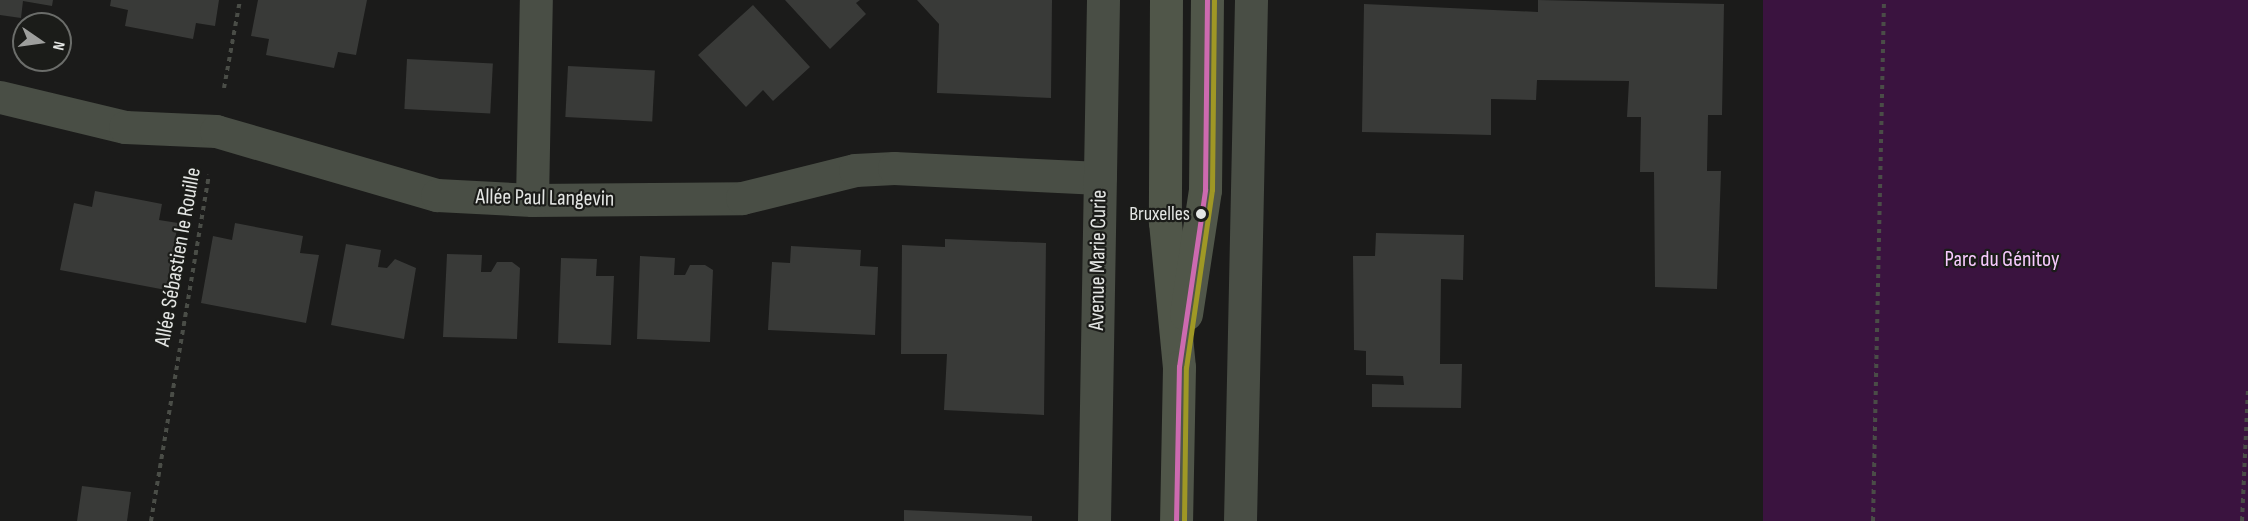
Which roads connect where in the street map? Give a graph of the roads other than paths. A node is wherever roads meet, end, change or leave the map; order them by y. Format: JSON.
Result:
{"nodes":[{"id":1,"x":536,"y":0,"type":"edge"},
{"id":2,"x":1103,"y":0,"type":"edge"},
{"id":3,"x":1166,"y":0,"type":"edge"},
{"id":4,"x":1207,"y":0,"type":"edge"},
{"id":5,"x":1251,"y":0,"type":"edge"},
{"id":6,"x":0,"y":97,"type":"edge"},
{"id":7,"x":1100,"y":178,"type":"junction"},
{"id":8,"x":531,"y":200,"type":"junction"},
{"id":9,"x":1179,"y":367,"type":"junction"},
{"id":10,"x":1094,"y":521,"type":"edge"},
{"id":11,"x":1176,"y":521,"type":"edge"},
{"id":12,"x":1240,"y":521,"type":"edge"}],
"edges":[{"from":1,"to":8,"type":"street"},
{"from":2,"to":7,"type":"street","name":"Avenue Marie Curie"},
{"from":3,"to":9,"type":"main road"},
{"from":4,"to":9,"type":"main road"},
{"from":5,"to":12,"type":"street"},
{"from":6,"to":8,"type":"street","name":"Allée Paul Langevin"},
{"from":7,"to":8,"type":"street","name":"Allée Paul Langevin"},
{"from":7,"to":10,"type":"street","name":"Avenue Marie Curie"},
{"from":9,"to":11,"type":"main road"}]}
